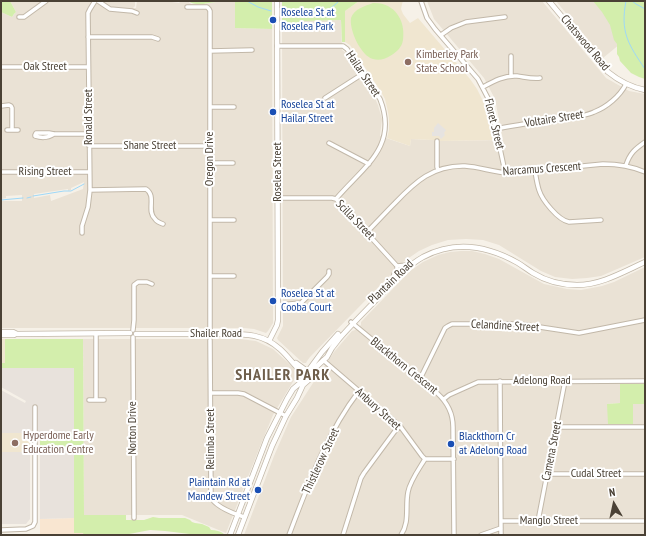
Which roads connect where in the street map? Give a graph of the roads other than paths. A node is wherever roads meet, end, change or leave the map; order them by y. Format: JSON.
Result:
{"nodes":[{"id":1,"x":46,"y":1,"type":"edge"},
{"id":2,"x":96,"y":1,"type":"edge"},
{"id":3,"x":277,"y":1,"type":"edge"},
{"id":4,"x":421,"y":1,"type":"edge"},
{"id":5,"x":549,"y":1,"type":"edge"},
{"id":6,"x":187,"y":7,"type":"dead end"},
{"id":7,"x":137,"y":13,"type":"dead end"},
{"id":8,"x":19,"y":17,"type":"dead end"},
{"id":9,"x":506,"y":17,"type":"dead end"},
{"id":10,"x":440,"y":35,"type":"junction"},
{"id":11,"x":88,"y":36,"type":"junction"},
{"id":12,"x":158,"y":39,"type":"dead end"},
{"id":13,"x":277,"y":46,"type":"junction"},
{"id":14,"x":252,"y":50,"type":"dead end"},
{"id":15,"x":210,"y":51,"type":"junction"},
{"id":16,"x":511,"y":56,"type":"dead end"},
{"id":17,"x":1,"y":67,"type":"edge"},
{"id":18,"x":88,"y":67,"type":"junction"},
{"id":19,"x":364,"y":73,"type":"junction"},
{"id":20,"x":511,"y":76,"type":"junction"},
{"id":21,"x":540,"y":78,"type":"dead end"},
{"id":22,"x":626,"y":84,"type":"junction"},
{"id":23,"x":483,"y":87,"type":"junction"},
{"id":24,"x":645,"y":90,"type":"edge"},
{"id":25,"x":325,"y":98,"type":"dead end"},
{"id":26,"x":1,"y":106,"type":"edge"},
{"id":27,"x":210,"y":107,"type":"junction"},
{"id":28,"x":234,"y":107,"type":"dead end"},
{"id":29,"x":496,"y":129,"type":"junction"},
{"id":30,"x":7,"y":130,"type":"dead end"},
{"id":31,"x":12,"y":130,"type":"junction"},
{"id":32,"x":18,"y":130,"type":"dead end"},
{"id":33,"x":54,"y":134,"type":"dead end"},
{"id":34,"x":89,"y":134,"type":"junction"},
{"id":35,"x":437,"y":141,"type":"dead end"},
{"id":36,"x":645,"y":142,"type":"edge"},
{"id":37,"x":329,"y":143,"type":"dead end"},
{"id":38,"x":89,"y":146,"type":"junction"},
{"id":39,"x":210,"y":146,"type":"junction"},
{"id":40,"x":210,"y":163,"type":"junction"},
{"id":41,"x":233,"y":163,"type":"dead end"},
{"id":42,"x":369,"y":164,"type":"junction"},
{"id":43,"x":626,"y":165,"type":"junction"},
{"id":44,"x":438,"y":170,"type":"junction"},
{"id":45,"x":535,"y":171,"type":"junction"},
{"id":46,"x":1,"y":172,"type":"edge"},
{"id":47,"x":89,"y":172,"type":"junction"},
{"id":48,"x":645,"y":172,"type":"edge"},
{"id":49,"x":504,"y":173,"type":"junction"},
{"id":50,"x":90,"y":190,"type":"junction"},
{"id":51,"x":278,"y":198,"type":"junction"},
{"id":52,"x":336,"y":199,"type":"junction"},
{"id":53,"x":210,"y":220,"type":"junction"},
{"id":54,"x":234,"y":220,"type":"dead end"},
{"id":55,"x":601,"y":220,"type":"dead end"},
{"id":56,"x":163,"y":224,"type":"dead end"},
{"id":57,"x":367,"y":232,"type":"junction"},
{"id":58,"x":82,"y":233,"type":"dead end"},
{"id":59,"x":645,"y":262,"type":"edge"},
{"id":60,"x":407,"y":264,"type":"junction"},
{"id":61,"x":519,"y":264,"type":"junction"},
{"id":62,"x":398,"y":266,"type":"junction"},
{"id":63,"x":329,"y":271,"type":"dead end"},
{"id":64,"x":210,"y":276,"type":"junction"},
{"id":65,"x":234,"y":276,"type":"dead end"},
{"id":66,"x":394,"y":277,"type":"junction"},
{"id":67,"x":152,"y":284,"type":"dead end"},
{"id":68,"x":278,"y":305,"type":"junction"},
{"id":69,"x":645,"y":320,"type":"edge"},
{"id":70,"x":352,"y":323,"type":"junction"},
{"id":71,"x":1,"y":332,"type":"edge"},
{"id":72,"x":210,"y":332,"type":"junction"},
{"id":73,"x":17,"y":334,"type":"junction"},
{"id":74,"x":96,"y":334,"type":"junction"},
{"id":75,"x":133,"y":334,"type":"junction"},
{"id":76,"x":1,"y":335,"type":"edge"},
{"id":77,"x":210,"y":340,"type":"dead end"},
{"id":78,"x":269,"y":341,"type":"junction"},
{"id":79,"x":323,"y":360,"type":"junction"},
{"id":80,"x":307,"y":375,"type":"junction"},
{"id":81,"x":420,"y":378,"type":"junction"},
{"id":82,"x":500,"y":381,"type":"junction"},
{"id":83,"x":565,"y":381,"type":"junction"},
{"id":84,"x":645,"y":381,"type":"edge"},
{"id":85,"x":359,"y":391,"type":"junction"},
{"id":86,"x":211,"y":393,"type":"junction"},
{"id":87,"x":444,"y":399,"type":"junction"},
{"id":88,"x":89,"y":400,"type":"dead end"},
{"id":89,"x":96,"y":400,"type":"junction"},
{"id":90,"x":104,"y":400,"type":"dead end"},
{"id":91,"x":35,"y":407,"type":"dead end"},
{"id":92,"x":280,"y":412,"type":"junction"},
{"id":93,"x":286,"y":416,"type":"junction"},
{"id":94,"x":400,"y":426,"type":"junction"},
{"id":95,"x":556,"y":427,"type":"junction"},
{"id":96,"x":645,"y":427,"type":"edge"},
{"id":97,"x":425,"y":459,"type":"junction"},
{"id":98,"x":454,"y":459,"type":"junction"},
{"id":99,"x":548,"y":474,"type":"junction"},
{"id":100,"x":645,"y":474,"type":"edge"},
{"id":101,"x":238,"y":515,"type":"junction"},
{"id":102,"x":244,"y":517,"type":"junction"},
{"id":103,"x":134,"y":518,"type":"dead end"},
{"id":104,"x":501,"y":521,"type":"junction"},
{"id":105,"x":538,"y":521,"type":"junction"},
{"id":106,"x":645,"y":521,"type":"edge"},
{"id":107,"x":501,"y":528,"type":"junction"},
{"id":108,"x":1,"y":530,"type":"edge"},
{"id":109,"x":230,"y":535,"type":"edge"},
{"id":110,"x":238,"y":535,"type":"edge"},
{"id":111,"x":289,"y":535,"type":"edge"},
{"id":112,"x":343,"y":535,"type":"edge"},
{"id":113,"x":401,"y":535,"type":"edge"},
{"id":114,"x":454,"y":535,"type":"edge"},
{"id":115,"x":481,"y":535,"type":"edge"},
{"id":116,"x":501,"y":535,"type":"edge"}],
"edges":[{"from":1,"to":8,"type":"street"},
{"from":2,"to":7,"type":"street"},
{"from":2,"to":11,"type":"street","name":"Ronald Street"},
{"from":3,"to":13,"type":"street","name":"Roselea Street"},
{"from":4,"to":10,"type":"street","name":"Floret Street"},
{"from":5,"to":22,"type":"street","name":"Chatswood Road"},
{"from":6,"to":15,"type":"street","name":"Oregon Drive"},
{"from":9,"to":10,"type":"street"},
{"from":10,"to":23,"type":"street","name":"Floret Street"},
{"from":11,"to":12,"type":"street"},
{"from":11,"to":18,"type":"street","name":"Ronald Street"},
{"from":13,"to":19,"type":"street","name":"Hailar Street"},
{"from":13,"to":51,"type":"street","name":"Roselea Street"},
{"from":14,"to":15,"type":"street"},
{"from":15,"to":27,"type":"street","name":"Oregon Drive"},
{"from":16,"to":20,"type":"street"},
{"from":17,"to":18,"type":"street","name":"Oak Street"},
{"from":18,"to":34,"type":"street","name":"Ronald Street"},
{"from":19,"to":25,"type":"street"},
{"from":19,"to":42,"type":"street","name":"Hailar Street"},
{"from":20,"to":21,"type":"street"},
{"from":20,"to":23,"type":"street"},
{"from":22,"to":24,"type":"street","name":"Chatswood Road"},
{"from":22,"to":29,"type":"street","name":"Voltaire Street"},
{"from":23,"to":29,"type":"street","name":"Floret Street"},
{"from":26,"to":31,"type":"street"},
{"from":27,"to":28,"type":"street"},
{"from":27,"to":39,"type":"street","name":"Oregon Drive"},
{"from":29,"to":49,"type":"street","name":"Floret Street"},
{"from":30,"to":31,"type":"street"},
{"from":31,"to":32,"type":"street"},
{"from":33,"to":34,"type":"street"},
{"from":34,"to":38,"type":"street","name":"Ronald Street"},
{"from":35,"to":44,"type":"street"},
{"from":36,"to":43,"type":"street"},
{"from":37,"to":42,"type":"street"},
{"from":38,"to":39,"type":"street","name":"Shane Street"},
{"from":38,"to":47,"type":"street","name":"Ronald Street"},
{"from":39,"to":40,"type":"street","name":"Oregon Drive"},
{"from":40,"to":41,"type":"street"},
{"from":40,"to":53,"type":"street","name":"Oregon Drive"},
{"from":42,"to":52,"type":"street","name":"Hailar Street"},
{"from":43,"to":45,"type":"street","name":"Narcamus Crescent"},
{"from":43,"to":48,"type":"street","name":"Narcamus Crescent"},
{"from":44,"to":49,"type":"street","name":"Narcamus Crescent"},
{"from":44,"to":57,"type":"street","name":"Narcamus Crescent"},
{"from":45,"to":49,"type":"street","name":"Narcamus Crescent"},
{"from":45,"to":55,"type":"street"},
{"from":46,"to":47,"type":"street","name":"Rising Street"},
{"from":47,"to":50,"type":"street","name":"Ronald Street"},
{"from":50,"to":56,"type":"street"},
{"from":50,"to":58,"type":"street","name":"Ronald Street"},
{"from":51,"to":52,"type":"street","name":"Scilla Street"},
{"from":51,"to":68,"type":"street","name":"Roselea Street"},
{"from":52,"to":57,"type":"street","name":"Scilla Street"},
{"from":53,"to":54,"type":"street"},
{"from":53,"to":64,"type":"street","name":"Oregon Drive"},
{"from":57,"to":62,"type":"street","name":"Scilla Street"},
{"from":59,"to":61,"type":"street","name":"Plantain Road"},
{"from":60,"to":61,"type":"street","name":"Plantain Road"},
{"from":60,"to":62,"type":"street"},
{"from":60,"to":66,"type":"street","name":"Plantain Road"},
{"from":61,"to":70,"type":"street","name":"Plantain Road"},
{"from":62,"to":66,"type":"street"},
{"from":63,"to":68,"type":"street"},
{"from":64,"to":65,"type":"street"},
{"from":64,"to":72,"type":"street","name":"Oregon Drive"},
{"from":66,"to":70,"type":"street","name":"Plantain Road"},
{"from":67,"to":75,"type":"street","name":"Norton Drive"},
{"from":68,"to":78,"type":"street","name":"Roselea Street"},
{"from":69,"to":81,"type":"street","name":"Celandine Street"},
{"from":70,"to":79,"type":"street","name":"Plantain Road"},
{"from":70,"to":80,"type":"street","name":"Plantain Road"},
{"from":70,"to":81,"type":"street","name":"Blackthorn Crescent"},
{"from":71,"to":73,"type":"street","name":"Shailer Road"},
{"from":72,"to":75,"type":"street","name":"Shailer Road"},
{"from":72,"to":78,"type":"street","name":"Shailer Road"},
{"from":73,"to":74,"type":"street","name":"Shailer Road"},
{"from":73,"to":76,"type":"street","name":"Shailer Road"},
{"from":74,"to":75,"type":"street","name":"Shailer Road"},
{"from":74,"to":89,"type":"street"},
{"from":75,"to":103,"type":"street","name":"Norton Drive"},
{"from":77,"to":86,"type":"street","name":"Relimba Street"},
{"from":78,"to":80,"type":"street","name":"Shailer Road"},
{"from":79,"to":80,"type":"street","name":"Plantain Road"},
{"from":79,"to":85,"type":"street","name":"Anbury Street"},
{"from":80,"to":92,"type":"street","name":"Plantain Road"},
{"from":80,"to":93,"type":"street","name":"Plantain Road"},
{"from":81,"to":87,"type":"street","name":"Blackthorn Crescent"},
{"from":82,"to":83,"type":"street","name":"Adelong Road"},
{"from":82,"to":87,"type":"street","name":"Adelong Road"},
{"from":82,"to":104,"type":"street"},
{"from":83,"to":84,"type":"street","name":"Adelong Road"},
{"from":83,"to":95,"type":"street","name":"Camena Street"},
{"from":85,"to":94,"type":"street","name":"Anbury Street"},
{"from":85,"to":111,"type":"street","name":"Thistlerow Street"},
{"from":86,"to":92,"type":"street"},
{"from":86,"to":101,"type":"street","name":"Relimba Street"},
{"from":87,"to":98,"type":"street","name":"Blackthorn Crescent"},
{"from":88,"to":89,"type":"street"},
{"from":89,"to":90,"type":"street"},
{"from":91,"to":108,"type":"street"},
{"from":92,"to":93,"type":"street"},
{"from":92,"to":101,"type":"street","name":"Plantain Road"},
{"from":93,"to":102,"type":"street","name":"Plantain Road"},
{"from":94,"to":97,"type":"street","name":"Anbury Street"},
{"from":94,"to":112,"type":"street"},
{"from":95,"to":96,"type":"street"},
{"from":95,"to":99,"type":"street","name":"Camena Street"},
{"from":97,"to":98,"type":"street"},
{"from":97,"to":113,"type":"street"},
{"from":98,"to":114,"type":"street","name":"Blackthorn Crescent"},
{"from":99,"to":100,"type":"street","name":"Cudal Street"},
{"from":99,"to":105,"type":"street","name":"Camena Street"},
{"from":101,"to":102,"type":"street","name":"Relimba Street"},
{"from":101,"to":109,"type":"street","name":"Plantain Road"},
{"from":102,"to":110,"type":"street","name":"Plantain Road"},
{"from":104,"to":105,"type":"street","name":"Manglo Street"},
{"from":104,"to":107,"type":"street"},
{"from":105,"to":106,"type":"street","name":"Manglo Street"},
{"from":107,"to":115,"type":"street"},
{"from":107,"to":116,"type":"street"}]}
